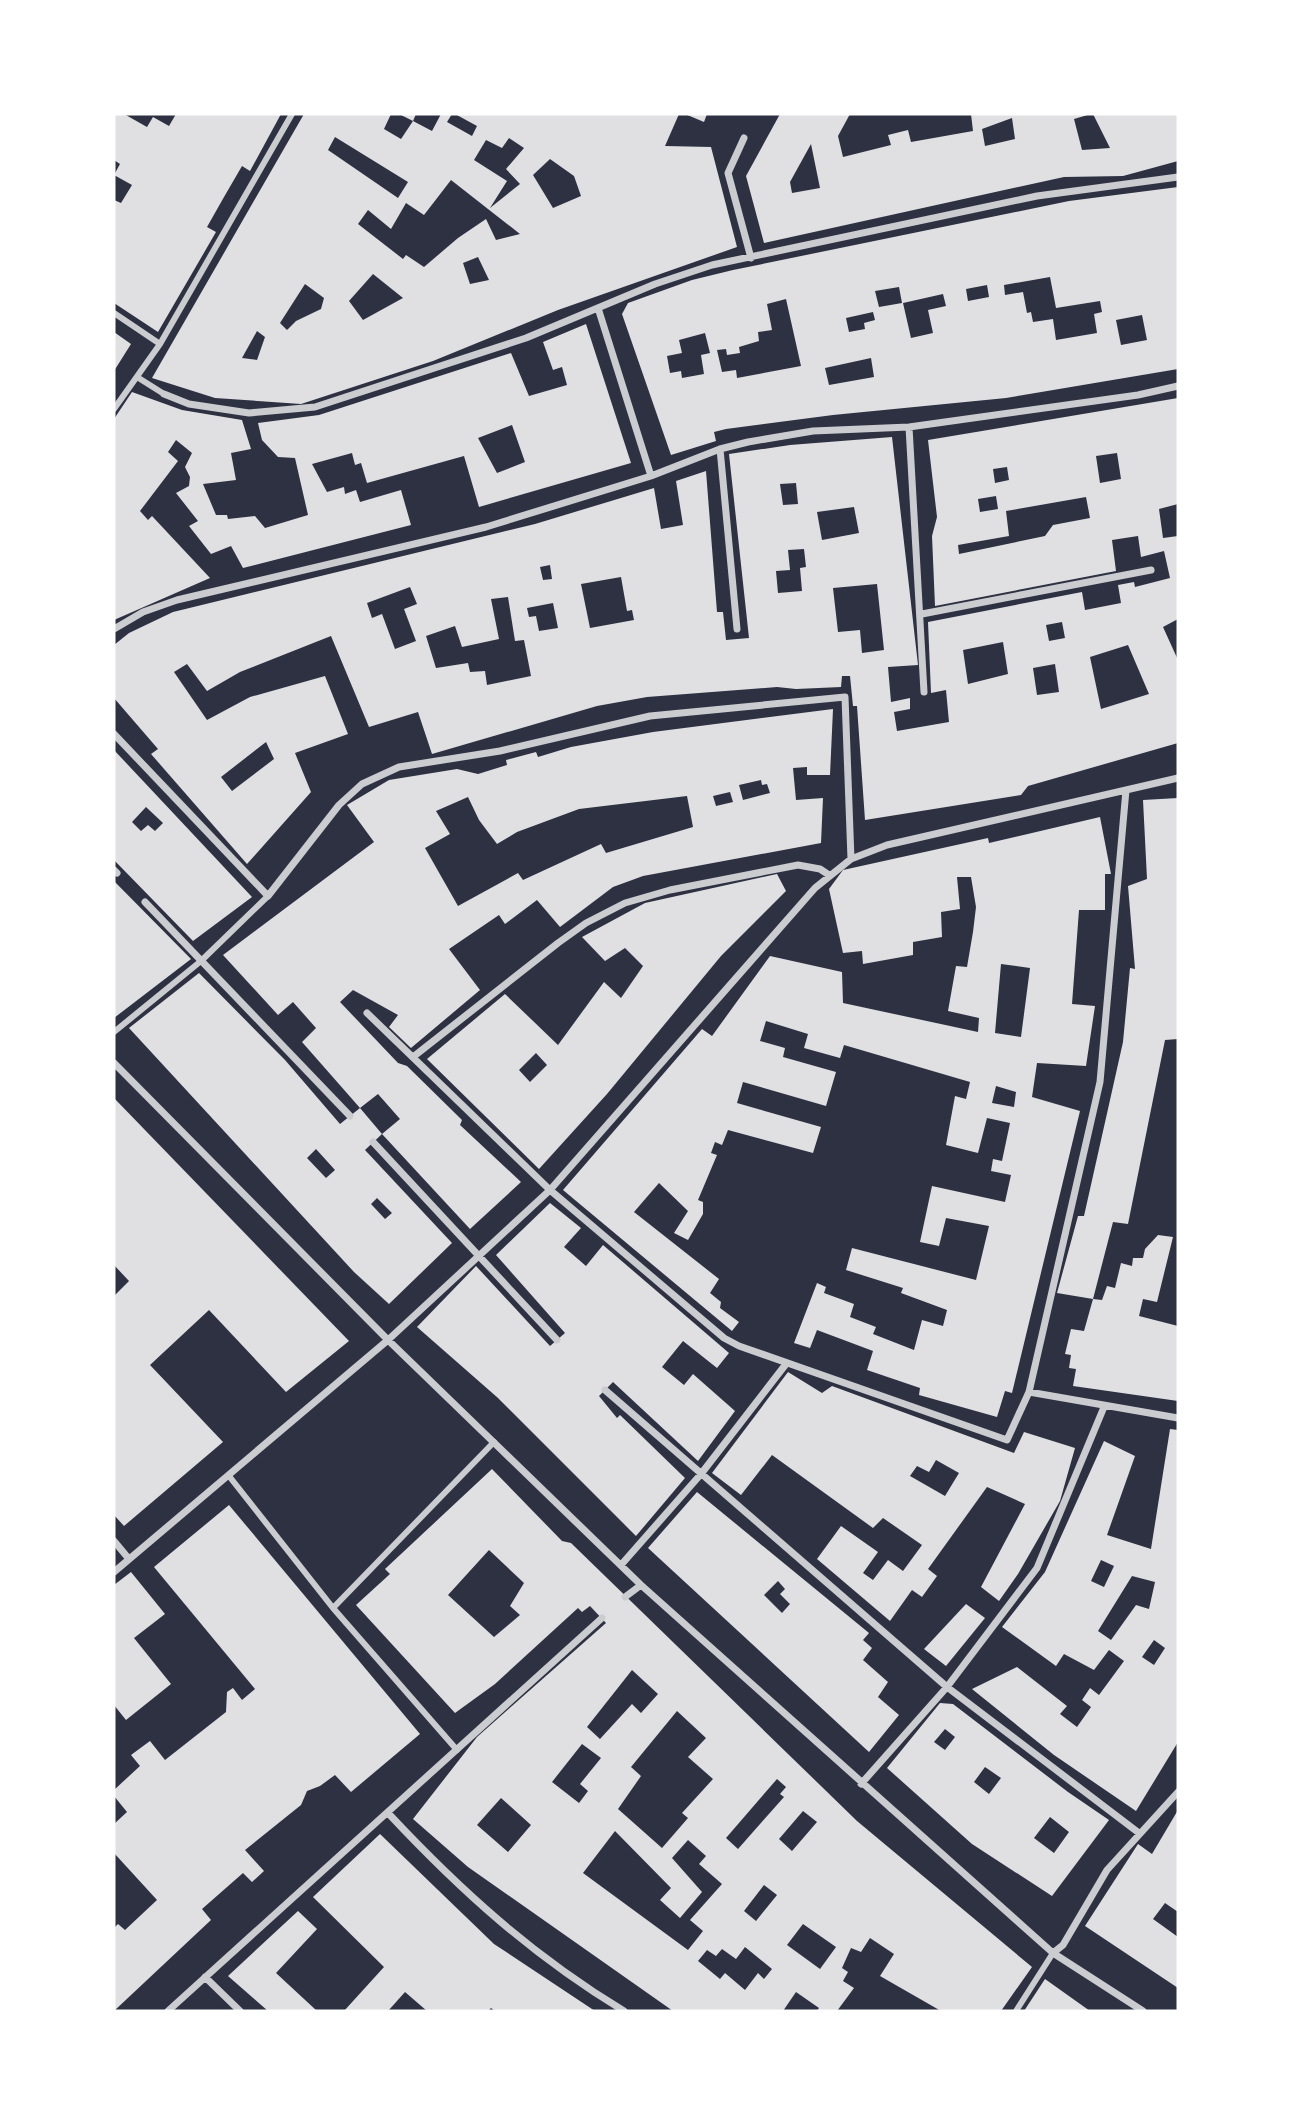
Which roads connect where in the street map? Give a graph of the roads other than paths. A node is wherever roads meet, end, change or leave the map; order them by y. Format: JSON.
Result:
{"nodes":[{"id":1,"x":292,"y":114,"type":"edge"},
{"id":2,"x":744,"y":138,"type":"dead end"},
{"id":3,"x":1178,"y":177,"type":"edge"},
{"id":4,"x":751,"y":258,"type":"junction"},
{"id":5,"x":598,"y":309,"type":"junction"},
{"id":6,"x":114,"y":313,"type":"edge"},
{"id":7,"x":160,"y":344,"type":"junction"},
{"id":8,"x":137,"y":377,"type":"junction"},
{"id":9,"x":1178,"y":386,"type":"edge"},
{"id":10,"x":164,"y":394,"type":"joint"},
{"id":11,"x":114,"y":409,"type":"edge"},
{"id":12,"x":909,"y":427,"type":"junction"},
{"id":13,"x":720,"y":449,"type":"junction"},
{"id":14,"x":650,"y":476,"type":"junction"},
{"id":15,"x":1151,"y":570,"type":"dead end"},
{"id":16,"x":922,"y":614,"type":"junction"},
{"id":17,"x":114,"y":629,"type":"edge"},
{"id":18,"x":737,"y":629,"type":"dead end"},
{"id":19,"x":924,"y":692,"type":"dead end"},
{"id":20,"x":114,"y":734,"type":"edge"},
{"id":21,"x":1178,"y":778,"type":"edge"},
{"id":22,"x":1126,"y":790,"type":"junction"},
{"id":23,"x":851,"y":859,"type":"junction"},
{"id":24,"x":829,"y":875,"type":"junction"},
{"id":25,"x":268,"y":896,"type":"junction"},
{"id":26,"x":145,"y":902,"type":"dead end"},
{"id":27,"x":201,"y":961,"type":"junction"},
{"id":28,"x":367,"y":1013,"type":"dead end"},
{"id":29,"x":114,"y":1032,"type":"edge"},
{"id":30,"x":413,"y":1057,"type":"junction"},
{"id":31,"x":114,"y":1063,"type":"edge"},
{"id":32,"x":350,"y":1116,"type":"dead end"},
{"id":33,"x":373,"y":1142,"type":"dead end"},
{"id":34,"x":550,"y":1190,"type":"junction"},
{"id":35,"x":478,"y":1254,"type":"junction"},
{"id":36,"x":388,"y":1340,"type":"junction"},
{"id":37,"x":557,"y":1340,"type":"dead end"},
{"id":38,"x":786,"y":1364,"type":"junction"},
{"id":39,"x":605,"y":1390,"type":"dead end"},
{"id":40,"x":1029,"y":1392,"type":"junction"},
{"id":41,"x":1104,"y":1407,"type":"junction"},
{"id":42,"x":1178,"y":1418,"type":"edge"},
{"id":43,"x":494,"y":1442,"type":"junction"},
{"id":44,"x":701,"y":1475,"type":"junction"},
{"id":45,"x":229,"y":1476,"type":"junction"},
{"id":46,"x":114,"y":1541,"type":"edge"},
{"id":47,"x":129,"y":1559,"type":"junction"},
{"id":48,"x":621,"y":1565,"type":"junction"},
{"id":49,"x":114,"y":1572,"type":"edge"},
{"id":50,"x":641,"y":1585,"type":"junction"},
{"id":51,"x":625,"y":1597,"type":"dead end"},
{"id":52,"x":333,"y":1608,"type":"junction"},
{"id":53,"x":602,"y":1618,"type":"dead end"},
{"id":54,"x":947,"y":1687,"type":"junction"},
{"id":55,"x":457,"y":1750,"type":"junction"},
{"id":56,"x":861,"y":1784,"type":"junction"},
{"id":57,"x":1178,"y":1792,"type":"edge"},
{"id":58,"x":388,"y":1813,"type":"junction"},
{"id":59,"x":1139,"y":1833,"type":"junction"},
{"id":60,"x":1053,"y":1953,"type":"junction"},
{"id":61,"x":205,"y":1978,"type":"junction"},
{"id":62,"x":167,"y":2011,"type":"edge"},
{"id":63,"x":240,"y":2011,"type":"edge"},
{"id":64,"x":624,"y":2011,"type":"edge"},
{"id":65,"x":1016,"y":2011,"type":"edge"},
{"id":66,"x":1143,"y":2011,"type":"edge"}],
"edges":[{"from":1,"to":7,"type":"street"},
{"from":2,"to":4,"type":"street"},
{"from":3,"to":4,"type":"street"},
{"from":4,"to":5,"type":"street"},
{"from":5,"to":10,"type":"street"},
{"from":5,"to":14,"type":"street"},
{"from":6,"to":7,"type":"street"},
{"from":7,"to":8,"type":"street"},
{"from":8,"to":10,"type":"street"},
{"from":8,"to":11,"type":"street"},
{"from":9,"to":12,"type":"street"},
{"from":12,"to":13,"type":"street"},
{"from":12,"to":16,"type":"street"},
{"from":13,"to":14,"type":"street"},
{"from":13,"to":18,"type":"street"},
{"from":14,"to":17,"type":"street"},
{"from":15,"to":16,"type":"street"},
{"from":16,"to":19,"type":"street"},
{"from":20,"to":25,"type":"street"},
{"from":21,"to":22,"type":"street"},
{"from":22,"to":23,"type":"street"},
{"from":22,"to":40,"type":"street"},
{"from":23,"to":24,"type":"street"},
{"from":23,"to":25,"type":"street"},
{"from":24,"to":30,"type":"street"},
{"from":24,"to":34,"type":"street"},
{"from":25,"to":27,"type":"street"},
{"from":26,"to":27,"type":"street"},
{"from":27,"to":29,"type":"street"},
{"from":27,"to":32,"type":"street"},
{"from":28,"to":30,"type":"street"},
{"from":30,"to":34,"type":"street"},
{"from":31,"to":36,"type":"street"},
{"from":33,"to":35,"type":"street"},
{"from":34,"to":35,"type":"street"},
{"from":34,"to":38,"type":"street"},
{"from":35,"to":36,"type":"street"},
{"from":35,"to":37,"type":"street"},
{"from":36,"to":43,"type":"street"},
{"from":36,"to":45,"type":"street"},
{"from":38,"to":40,"type":"street"},
{"from":38,"to":44,"type":"street"},
{"from":39,"to":44,"type":"street"},
{"from":40,"to":41,"type":"street"},
{"from":41,"to":42,"type":"street"},
{"from":41,"to":54,"type":"street"},
{"from":43,"to":48,"type":"street"},
{"from":43,"to":52,"type":"street"},
{"from":44,"to":48,"type":"street"},
{"from":44,"to":54,"type":"street"},
{"from":45,"to":47,"type":"street"},
{"from":45,"to":52,"type":"street"},
{"from":46,"to":47,"type":"street"},
{"from":47,"to":49,"type":"street"},
{"from":48,"to":50,"type":"street"},
{"from":50,"to":51,"type":"street"},
{"from":50,"to":56,"type":"street"},
{"from":52,"to":55,"type":"street"},
{"from":53,"to":55,"type":"street"},
{"from":54,"to":56,"type":"street"},
{"from":54,"to":59,"type":"street"},
{"from":55,"to":58,"type":"street"},
{"from":56,"to":60,"type":"street"},
{"from":57,"to":59,"type":"street"},
{"from":58,"to":61,"type":"street"},
{"from":58,"to":64,"type":"street"},
{"from":59,"to":60,"type":"street"},
{"from":60,"to":65,"type":"street"},
{"from":60,"to":66,"type":"street"},
{"from":61,"to":62,"type":"street"},
{"from":61,"to":63,"type":"street"}]}
